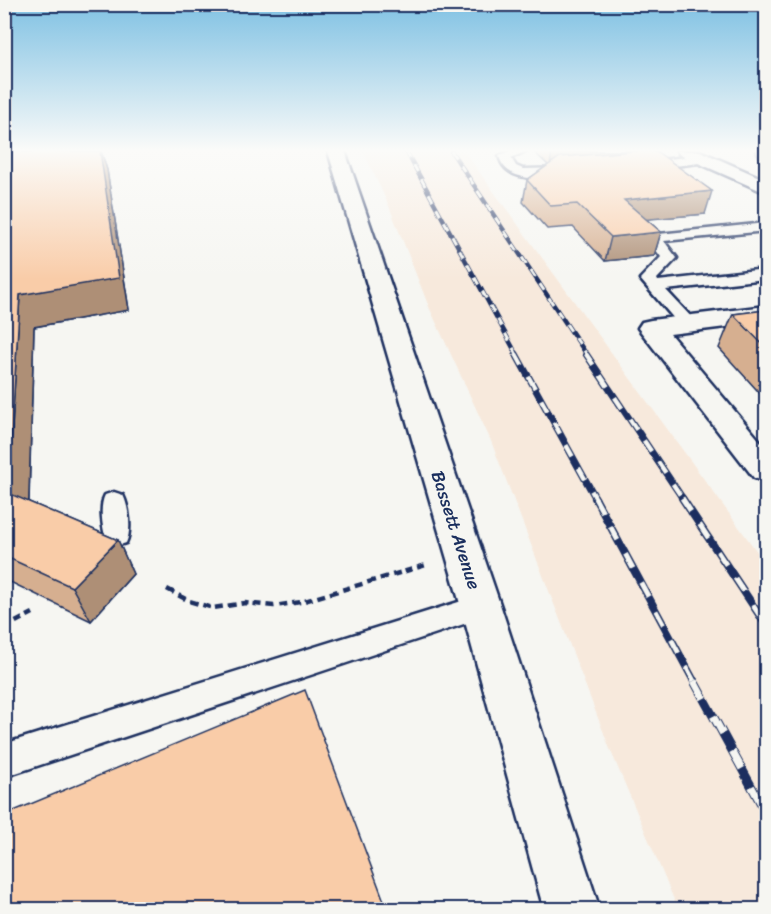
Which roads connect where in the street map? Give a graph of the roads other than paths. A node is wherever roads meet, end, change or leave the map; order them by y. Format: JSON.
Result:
{"nodes":[{"id":1,"x":352,"y":194,"type":"edge"},
{"id":2,"x":766,"y":227,"type":"edge"},
{"id":3,"x":766,"y":274,"type":"edge"},
{"id":4,"x":654,"y":286,"type":"junction"},
{"id":5,"x":766,"y":314,"type":"edge"},
{"id":6,"x":688,"y":324,"type":"junction"},
{"id":7,"x":766,"y":470,"type":"edge"},
{"id":8,"x":114,"y":501,"type":"dead end"},
{"id":9,"x":117,"y":536,"type":"dead end"},
{"id":10,"x":481,"y":607,"type":"junction"},
{"id":11,"x":4,"y":761,"type":"edge"},
{"id":12,"x":572,"y":909,"type":"edge"}],
"edges":[{"from":1,"to":10,"type":"street","name":"Bassett Avenue"},
{"from":2,"to":4,"type":"lane"},
{"from":3,"to":4,"type":"lane"},
{"from":4,"to":6,"type":"lane"},
{"from":5,"to":6,"type":"street"},
{"from":6,"to":7,"type":"street"},
{"from":8,"to":9,"type":"lane"},
{"from":10,"to":11,"type":"lane"},
{"from":10,"to":12,"type":"street","name":"Bassett Avenue"}]}
